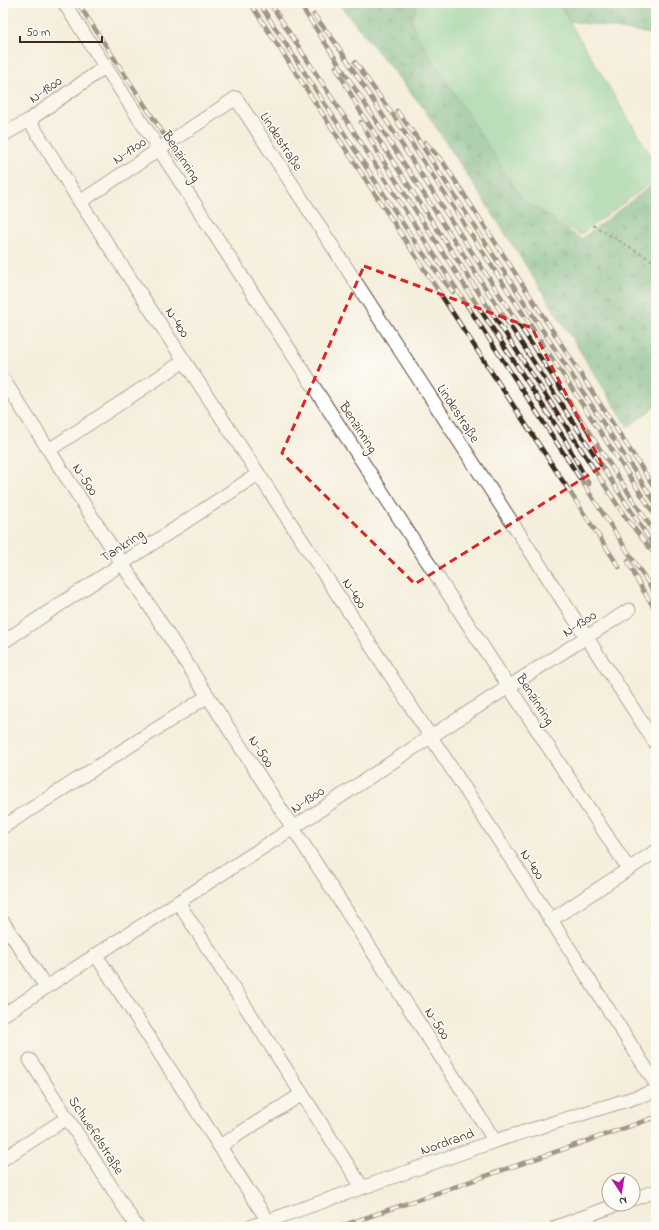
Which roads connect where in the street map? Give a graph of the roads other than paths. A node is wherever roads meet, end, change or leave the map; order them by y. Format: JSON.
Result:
{"nodes":[{"id":1,"x":64,"y":3,"type":"edge"},
{"id":2,"x":105,"y":67,"type":"junction"},
{"id":3,"x":236,"y":98,"type":"joint"},
{"id":4,"x":28,"y":120,"type":"junction"},
{"id":5,"x":3,"y":135,"type":"edge"},
{"id":6,"x":159,"y":150,"type":"junction"},
{"id":7,"x":80,"y":202,"type":"junction"},
{"id":8,"x":184,"y":361,"type":"junction"},
{"id":9,"x":3,"y":379,"type":"edge"},
{"id":10,"x":49,"y":450,"type":"junction"},
{"id":11,"x":258,"y":474,"type":"junction"},
{"id":12,"x":122,"y":564,"type":"junction"},
{"id":13,"x":629,"y":610,"type":"dead end"},
{"id":14,"x":587,"y":638,"type":"junction"},
{"id":15,"x":3,"y":642,"type":"edge"},
{"id":16,"x":509,"y":687,"type":"junction"},
{"id":17,"x":208,"y":696,"type":"junction"},
{"id":18,"x":430,"y":737,"type":"junction"},
{"id":19,"x":656,"y":744,"type":"edge"},
{"id":20,"x":3,"y":828,"type":"edge"},
{"id":21,"x":293,"y":828,"type":"junction"},
{"id":22,"x":656,"y":851,"type":"edge"},
{"id":23,"x":628,"y":868,"type":"junction"},
{"id":24,"x":178,"y":902,"type":"junction"},
{"id":25,"x":551,"y":920,"type":"junction"},
{"id":26,"x":3,"y":922,"type":"edge"},
{"id":27,"x":96,"y":954,"type":"junction"},
{"id":28,"x":46,"y":987,"type":"junction"},
{"id":29,"x":3,"y":1015,"type":"edge"},
{"id":30,"x":30,"y":1060,"type":"dead end"},
{"id":31,"x":656,"y":1084,"type":"edge"},
{"id":32,"x":656,"y":1091,"type":"edge"},
{"id":33,"x":302,"y":1094,"type":"junction"},
{"id":34,"x":67,"y":1118,"type":"junction"},
{"id":35,"x":495,"y":1141,"type":"junction"},
{"id":36,"x":220,"y":1146,"type":"junction"},
{"id":37,"x":3,"y":1159,"type":"edge"},
{"id":38,"x":362,"y":1187,"type":"junction"},
{"id":39,"x":656,"y":1191,"type":"edge"},
{"id":40,"x":641,"y":1196,"type":"edge"},
{"id":41,"x":601,"y":1211,"type":"edge"},
{"id":42,"x":268,"y":1221,"type":"junction"},
{"id":43,"x":137,"y":1227,"type":"edge"},
{"id":44,"x":250,"y":1227,"type":"edge"},
{"id":45,"x":556,"y":1227,"type":"edge"}],
"edges":[{"from":1,"to":2,"type":"lane","name":"Benzinring"},
{"from":2,"to":4,"type":"lane","name":"N-1800"},
{"from":2,"to":6,"type":"lane","name":"Benzinring"},
{"from":3,"to":6,"type":"lane","name":"N-1700"},
{"from":3,"to":14,"type":"lane","name":"Lindestraße"},
{"from":4,"to":5,"type":"lane","name":"N-1800"},
{"from":4,"to":7,"type":"lane","name":"N-400"},
{"from":6,"to":7,"type":"lane","name":"N-1700"},
{"from":6,"to":16,"type":"lane","name":"Benzinring"},
{"from":7,"to":8,"type":"lane","name":"N-400"},
{"from":8,"to":10,"type":"lane"},
{"from":8,"to":11,"type":"lane","name":"N-400"},
{"from":9,"to":10,"type":"lane","name":"N-500"},
{"from":10,"to":12,"type":"lane","name":"N-500"},
{"from":11,"to":12,"type":"lane","name":"Tankring"},
{"from":11,"to":18,"type":"lane","name":"N-400"},
{"from":12,"to":15,"type":"lane","name":"Tankring"},
{"from":12,"to":17,"type":"lane","name":"N-500"},
{"from":13,"to":14,"type":"lane","name":"N-1300"},
{"from":14,"to":16,"type":"lane","name":"N-1300"},
{"from":14,"to":19,"type":"lane","name":"Lindestraße"},
{"from":16,"to":18,"type":"lane","name":"N-1300"},
{"from":16,"to":23,"type":"lane","name":"Benzinring"},
{"from":17,"to":20,"type":"lane"},
{"from":17,"to":21,"type":"lane","name":"N-500"},
{"from":18,"to":21,"type":"lane","name":"N-1300"},
{"from":18,"to":25,"type":"lane","name":"N-400"},
{"from":21,"to":24,"type":"lane","name":"N-1300"},
{"from":21,"to":35,"type":"lane","name":"N-500"},
{"from":22,"to":23,"type":"lane"},
{"from":23,"to":25,"type":"lane"},
{"from":24,"to":27,"type":"lane","name":"N-1300"},
{"from":24,"to":33,"type":"lane"},
{"from":25,"to":31,"type":"lane","name":"N-400"},
{"from":26,"to":28,"type":"lane"},
{"from":27,"to":28,"type":"lane","name":"N-1300"},
{"from":27,"to":36,"type":"lane"},
{"from":28,"to":29,"type":"lane","name":"N-1300"},
{"from":30,"to":34,"type":"lane","name":"Schwefelstraße"},
{"from":32,"to":35,"type":"lane","name":"Nordrand"},
{"from":33,"to":36,"type":"lane"},
{"from":33,"to":38,"type":"lane"},
{"from":34,"to":37,"type":"lane"},
{"from":34,"to":43,"type":"lane","name":"Schwefelstraße"},
{"from":35,"to":38,"type":"lane","name":"Nordrand"},
{"from":36,"to":42,"type":"lane"},
{"from":38,"to":42,"type":"lane","name":"Nordrand"},
{"from":39,"to":40,"type":"lane"},
{"from":41,"to":45,"type":"lane"},
{"from":42,"to":44,"type":"lane","name":"Nordrand"}]}
